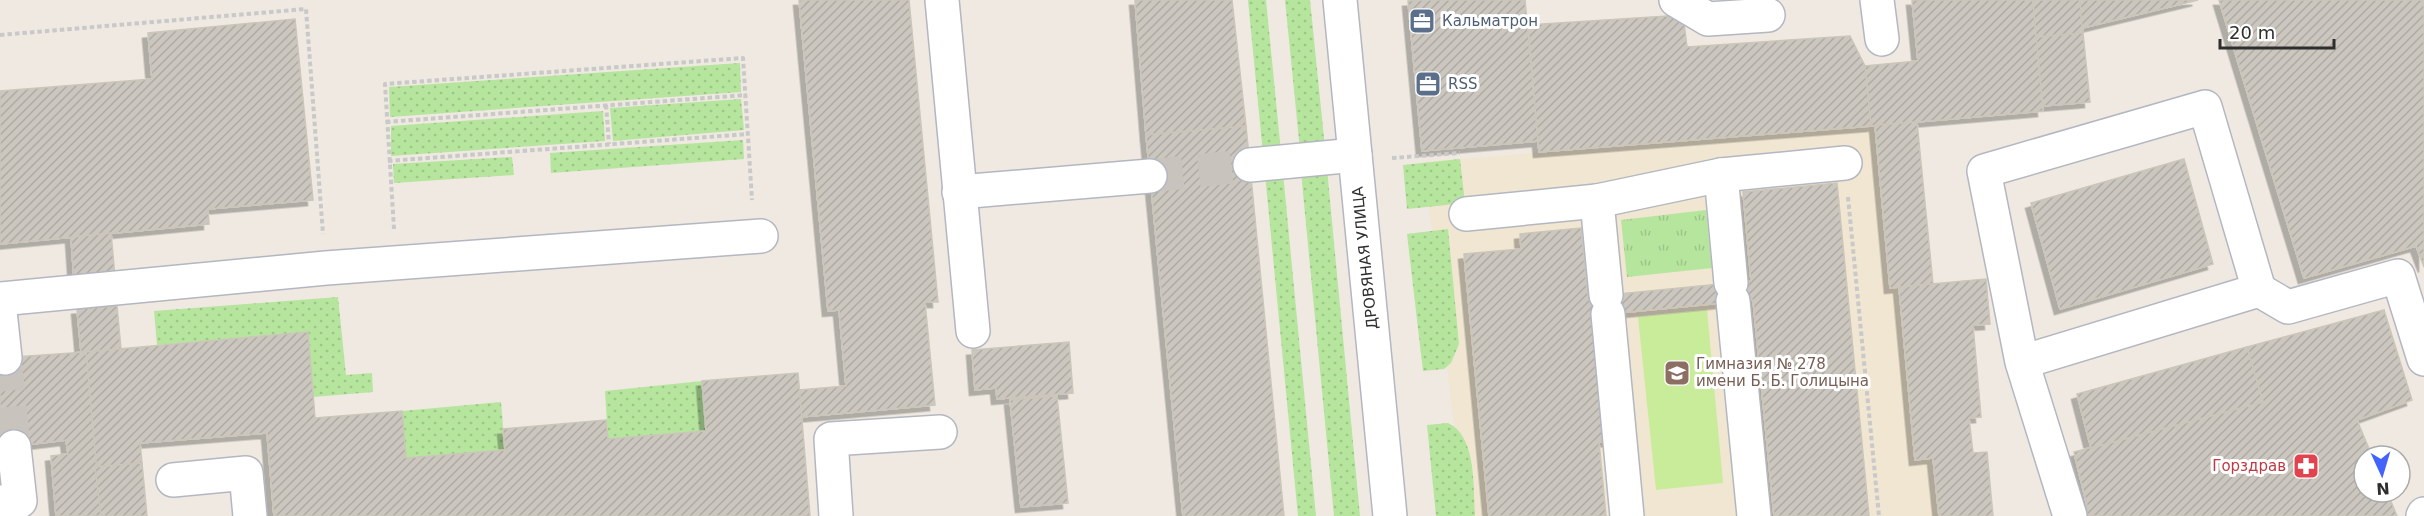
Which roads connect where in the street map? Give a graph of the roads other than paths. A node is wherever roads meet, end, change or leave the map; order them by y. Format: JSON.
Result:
{"nodes":[{"id":1,"x":942,"y":0,"type":"edge"},
{"id":2,"x":1340,"y":0,"type":"edge"},
{"id":3,"x":1676,"y":0,"type":"edge"},
{"id":4,"x":1877,"y":0,"type":"edge"},
{"id":5,"x":1768,"y":15,"type":"dead end"},
{"id":6,"x":1882,"y":39,"type":"dead end"},
{"id":7,"x":1355,"y":155,"type":"junction"},
{"id":8,"x":1845,"y":163,"type":"road end"},
{"id":9,"x":1250,"y":165,"type":"tunnel mouth"},
{"id":10,"x":1721,"y":175,"type":"junction"},
{"id":11,"x":1150,"y":176,"type":"tunnel mouth"},
{"id":12,"x":959,"y":192,"type":"junction"},
{"id":13,"x":1597,"y":201,"type":"junction"},
{"id":14,"x":1466,"y":214,"type":"dead end"},
{"id":15,"x":758,"y":236,"type":"road end"},
{"id":16,"x":2259,"y":290,"type":"junction"},
{"id":17,"x":0,"y":299,"type":"edge"},
{"id":18,"x":0,"y":311,"type":"edge"},
{"id":19,"x":973,"y":331,"type":"dead end"},
{"id":20,"x":5,"y":358,"type":"dead end"},
{"id":21,"x":2424,"y":359,"type":"edge"},
{"id":22,"x":2022,"y":362,"type":"junction"},
{"id":23,"x":940,"y":432,"type":"dead end"},
{"id":24,"x":14,"y":447,"type":"tunnel mouth"},
{"id":25,"x":172,"y":480,"type":"dead end"},
{"id":26,"x":0,"y":502,"type":"edge"},
{"id":27,"x":250,"y":516,"type":"edge"},
{"id":28,"x":836,"y":516,"type":"edge"},
{"id":29,"x":1390,"y":516,"type":"edge"},
{"id":30,"x":1627,"y":516,"type":"edge"},
{"id":31,"x":1754,"y":516,"type":"edge"},
{"id":32,"x":2070,"y":516,"type":"edge"}],
"edges":[{"from":1,"to":12,"type":"street"},
{"from":2,"to":7,"type":"street","name":"ДРОВЯНАЯ УЛИЦА"},
{"from":3,"to":5,"type":"street"},
{"from":4,"to":6,"type":"street"},
{"from":7,"to":9,"type":"street"},
{"from":7,"to":29,"type":"street","name":"ДРОВЯНАЯ УЛИЦА"},
{"from":8,"to":10,"type":"street"},
{"from":10,"to":13,"type":"street"},
{"from":10,"to":31,"type":"street"},
{"from":11,"to":12,"type":"street"},
{"from":12,"to":19,"type":"street"},
{"from":13,"to":14,"type":"street"},
{"from":13,"to":30,"type":"street"},
{"from":15,"to":17,"type":"street"},
{"from":16,"to":21,"type":"street"},
{"from":16,"to":22,"type":"street"},
{"from":16,"to":22,"type":"street"},
{"from":18,"to":20,"type":"street"},
{"from":22,"to":32,"type":"street"},
{"from":23,"to":28,"type":"street"},
{"from":24,"to":26,"type":"street"},
{"from":25,"to":27,"type":"street"}]}
